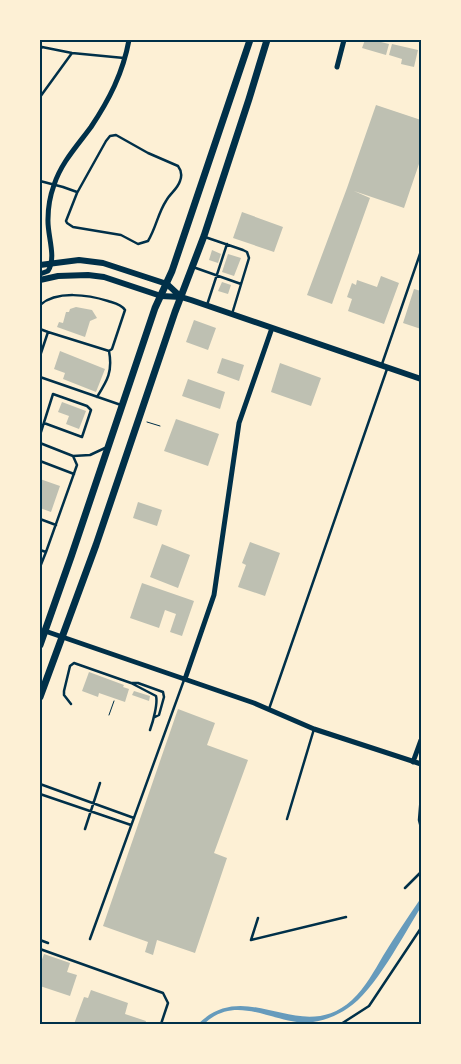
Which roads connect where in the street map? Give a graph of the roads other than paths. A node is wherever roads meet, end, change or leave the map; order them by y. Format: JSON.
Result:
{"nodes":[{"id":1,"x":129,"y":40,"type":"edge"},
{"id":2,"x":250,"y":40,"type":"edge"},
{"id":3,"x":267,"y":40,"type":"edge"},
{"id":4,"x":344,"y":40,"type":"edge"},
{"id":5,"x":40,"y":50,"type":"edge"},
{"id":6,"x":72,"y":52,"type":"junction"},
{"id":7,"x":126,"y":58,"type":"junction"},
{"id":8,"x":338,"y":67,"type":"dead end"},
{"id":9,"x":40,"y":97,"type":"edge"},
{"id":10,"x":40,"y":181,"type":"edge"},
{"id":11,"x":54,"y":184,"type":"junction"},
{"id":12,"x":77,"y":193,"type":"junction"},
{"id":13,"x":204,"y":236,"type":"junction"},
{"id":14,"x":226,"y":244,"type":"junction"},
{"id":15,"x":421,"y":252,"type":"edge"},
{"id":16,"x":52,"y":262,"type":"junction"},
{"id":17,"x":40,"y":265,"type":"edge"},
{"id":18,"x":192,"y":267,"type":"junction"},
{"id":19,"x":40,"y":274,"type":"edge"},
{"id":20,"x":216,"y":275,"type":"junction"},
{"id":21,"x":40,"y":280,"type":"edge"},
{"id":22,"x":167,"y":284,"type":"junction"},
{"id":23,"x":241,"y":284,"type":"junction"},
{"id":24,"x":161,"y":296,"type":"junction"},
{"id":25,"x":181,"y":297,"type":"junction"},
{"id":26,"x":40,"y":305,"type":"edge"},
{"id":27,"x":206,"y":306,"type":"junction"},
{"id":28,"x":232,"y":314,"type":"junction"},
{"id":29,"x":272,"y":328,"type":"junction"},
{"id":30,"x":40,"y":329,"type":"edge"},
{"id":31,"x":48,"y":332,"type":"junction"},
{"id":32,"x":109,"y":352,"type":"junction"},
{"id":33,"x":40,"y":356,"type":"edge"},
{"id":34,"x":385,"y":367,"type":"junction"},
{"id":35,"x":40,"y":377,"type":"edge"},
{"id":36,"x":421,"y":379,"type":"edge"},
{"id":37,"x":97,"y":397,"type":"junction"},
{"id":38,"x":122,"y":405,"type":"junction"},
{"id":39,"x":44,"y":423,"type":"junction"},
{"id":40,"x":40,"y":435,"type":"edge"},
{"id":41,"x":40,"y":443,"type":"edge"},
{"id":42,"x":108,"y":446,"type":"junction"},
{"id":43,"x":73,"y":456,"type":"junction"},
{"id":44,"x":40,"y":461,"type":"edge"},
{"id":45,"x":74,"y":474,"type":"junction"},
{"id":46,"x":40,"y":519,"type":"edge"},
{"id":47,"x":56,"y":525,"type":"junction"},
{"id":48,"x":40,"y":550,"type":"edge"},
{"id":49,"x":46,"y":552,"type":"junction"},
{"id":50,"x":40,"y":567,"type":"edge"},
{"id":51,"x":40,"y":584,"type":"edge"},
{"id":52,"x":40,"y":597,"type":"edge"},
{"id":53,"x":42,"y":630,"type":"edge"},
{"id":54,"x":62,"y":637,"type":"junction"},
{"id":55,"x":40,"y":645,"type":"edge"},
{"id":56,"x":185,"y":679,"type":"junction"},
{"id":57,"x":131,"y":683,"type":"junction"},
{"id":58,"x":40,"y":697,"type":"edge"},
{"id":59,"x":71,"y":704,"type":"dead end"},
{"id":60,"x":269,"y":710,"type":"junction"},
{"id":61,"x":154,"y":717,"type":"junction"},
{"id":62,"x":150,"y":730,"type":"dead end"},
{"id":63,"x":314,"y":730,"type":"junction"},
{"id":64,"x":421,"y":740,"type":"edge"},
{"id":65,"x":414,"y":762,"type":"junction"},
{"id":66,"x":421,"y":764,"type":"edge"},
{"id":67,"x":100,"y":783,"type":"dead end"},
{"id":68,"x":40,"y":784,"type":"edge"},
{"id":69,"x":40,"y":794,"type":"edge"},
{"id":70,"x":421,"y":795,"type":"edge"},
{"id":71,"x":93,"y":803,"type":"junction"},
{"id":72,"x":90,"y":812,"type":"junction"},
{"id":73,"x":134,"y":818,"type":"junction"},
{"id":74,"x":287,"y":819,"type":"dead end"},
{"id":75,"x":131,"y":826,"type":"junction"},
{"id":76,"x":421,"y":828,"type":"edge"},
{"id":77,"x":85,"y":829,"type":"dead end"},
{"id":78,"x":421,"y":872,"type":"edge"},
{"id":79,"x":404,"y":888,"type":"dead end"},
{"id":80,"x":346,"y":917,"type":"dead end"},
{"id":81,"x":258,"y":918,"type":"dead end"},
{"id":82,"x":421,"y":928,"type":"edge"},
{"id":83,"x":90,"y":939,"type":"dead end"},
{"id":84,"x":40,"y":940,"type":"edge"},
{"id":85,"x":48,"y":943,"type":"dead end"},
{"id":86,"x":40,"y":949,"type":"edge"},
{"id":87,"x":161,"y":1024,"type":"edge"},
{"id":88,"x":341,"y":1024,"type":"edge"}],
"edges":[{"from":1,"to":7,"type":"street"},
{"from":2,"to":22,"type":"main road"},
{"from":3,"to":13,"type":"main road"},
{"from":4,"to":8,"type":"street"},
{"from":5,"to":6,"type":"lane"},
{"from":6,"to":7,"type":"lane"},
{"from":6,"to":9,"type":"lane"},
{"from":7,"to":11,"type":"street"},
{"from":10,"to":11,"type":"lane"},
{"from":11,"to":12,"type":"lane"},
{"from":11,"to":16,"type":"street"},
{"from":12,"to":12,"type":"lane"},
{"from":13,"to":14,"type":"lane"},
{"from":13,"to":18,"type":"main road"},
{"from":14,"to":20,"type":"lane"},
{"from":14,"to":23,"type":"lane"},
{"from":15,"to":34,"type":"lane"},
{"from":16,"to":17,"type":"street"},
{"from":16,"to":19,"type":"street"},
{"from":16,"to":22,"type":"street"},
{"from":18,"to":20,"type":"lane"},
{"from":18,"to":25,"type":"main road"},
{"from":20,"to":23,"type":"lane"},
{"from":20,"to":27,"type":"lane"},
{"from":21,"to":24,"type":"street"},
{"from":22,"to":24,"type":"main road"},
{"from":22,"to":25,"type":"street"},
{"from":23,"to":28,"type":"lane"},
{"from":24,"to":25,"type":"street"},
{"from":24,"to":38,"type":"main road"},
{"from":25,"to":27,"type":"street"},
{"from":25,"to":54,"type":"main road"},
{"from":26,"to":32,"type":"lane"},
{"from":27,"to":28,"type":"street"},
{"from":28,"to":29,"type":"street"},
{"from":29,"to":34,"type":"street"},
{"from":29,"to":56,"type":"street"},
{"from":30,"to":31,"type":"lane"},
{"from":31,"to":32,"type":"lane"},
{"from":31,"to":33,"type":"lane"},
{"from":32,"to":37,"type":"lane"},
{"from":34,"to":36,"type":"street"},
{"from":34,"to":60,"type":"lane"},
{"from":35,"to":37,"type":"lane"},
{"from":37,"to":38,"type":"lane"},
{"from":38,"to":42,"type":"main road"},
{"from":39,"to":39,"type":"lane"},
{"from":39,"to":40,"type":"lane"},
{"from":41,"to":43,"type":"lane"},
{"from":42,"to":43,"type":"lane"},
{"from":42,"to":53,"type":"main road"},
{"from":43,"to":45,"type":"lane"},
{"from":44,"to":45,"type":"lane"},
{"from":45,"to":47,"type":"lane"},
{"from":46,"to":47,"type":"lane"},
{"from":47,"to":49,"type":"lane"},
{"from":48,"to":49,"type":"lane"},
{"from":49,"to":50,"type":"lane"},
{"from":51,"to":52,"type":"lane"},
{"from":53,"to":54,"type":"street"},
{"from":53,"to":55,"type":"main road"},
{"from":54,"to":56,"type":"street"},
{"from":54,"to":58,"type":"main road"},
{"from":56,"to":60,"type":"street"},
{"from":56,"to":73,"type":"lane"},
{"from":57,"to":59,"type":"lane"},
{"from":57,"to":61,"type":"lane"},
{"from":57,"to":61,"type":"lane"},
{"from":60,"to":63,"type":"street"},
{"from":61,"to":62,"type":"lane"},
{"from":63,"to":65,"type":"street"},
{"from":63,"to":74,"type":"lane"},
{"from":64,"to":65,"type":"street"},
{"from":65,"to":66,"type":"street"},
{"from":67,"to":71,"type":"lane"},
{"from":68,"to":71,"type":"lane"},
{"from":69,"to":72,"type":"lane"},
{"from":70,"to":76,"type":"lane"},
{"from":71,"to":72,"type":"lane"},
{"from":71,"to":73,"type":"lane"},
{"from":72,"to":75,"type":"lane"},
{"from":72,"to":77,"type":"lane"},
{"from":73,"to":75,"type":"lane"},
{"from":75,"to":83,"type":"lane"},
{"from":78,"to":79,"type":"lane"},
{"from":80,"to":81,"type":"lane"},
{"from":82,"to":88,"type":"lane"},
{"from":84,"to":85,"type":"lane"},
{"from":86,"to":87,"type":"lane"}]}
